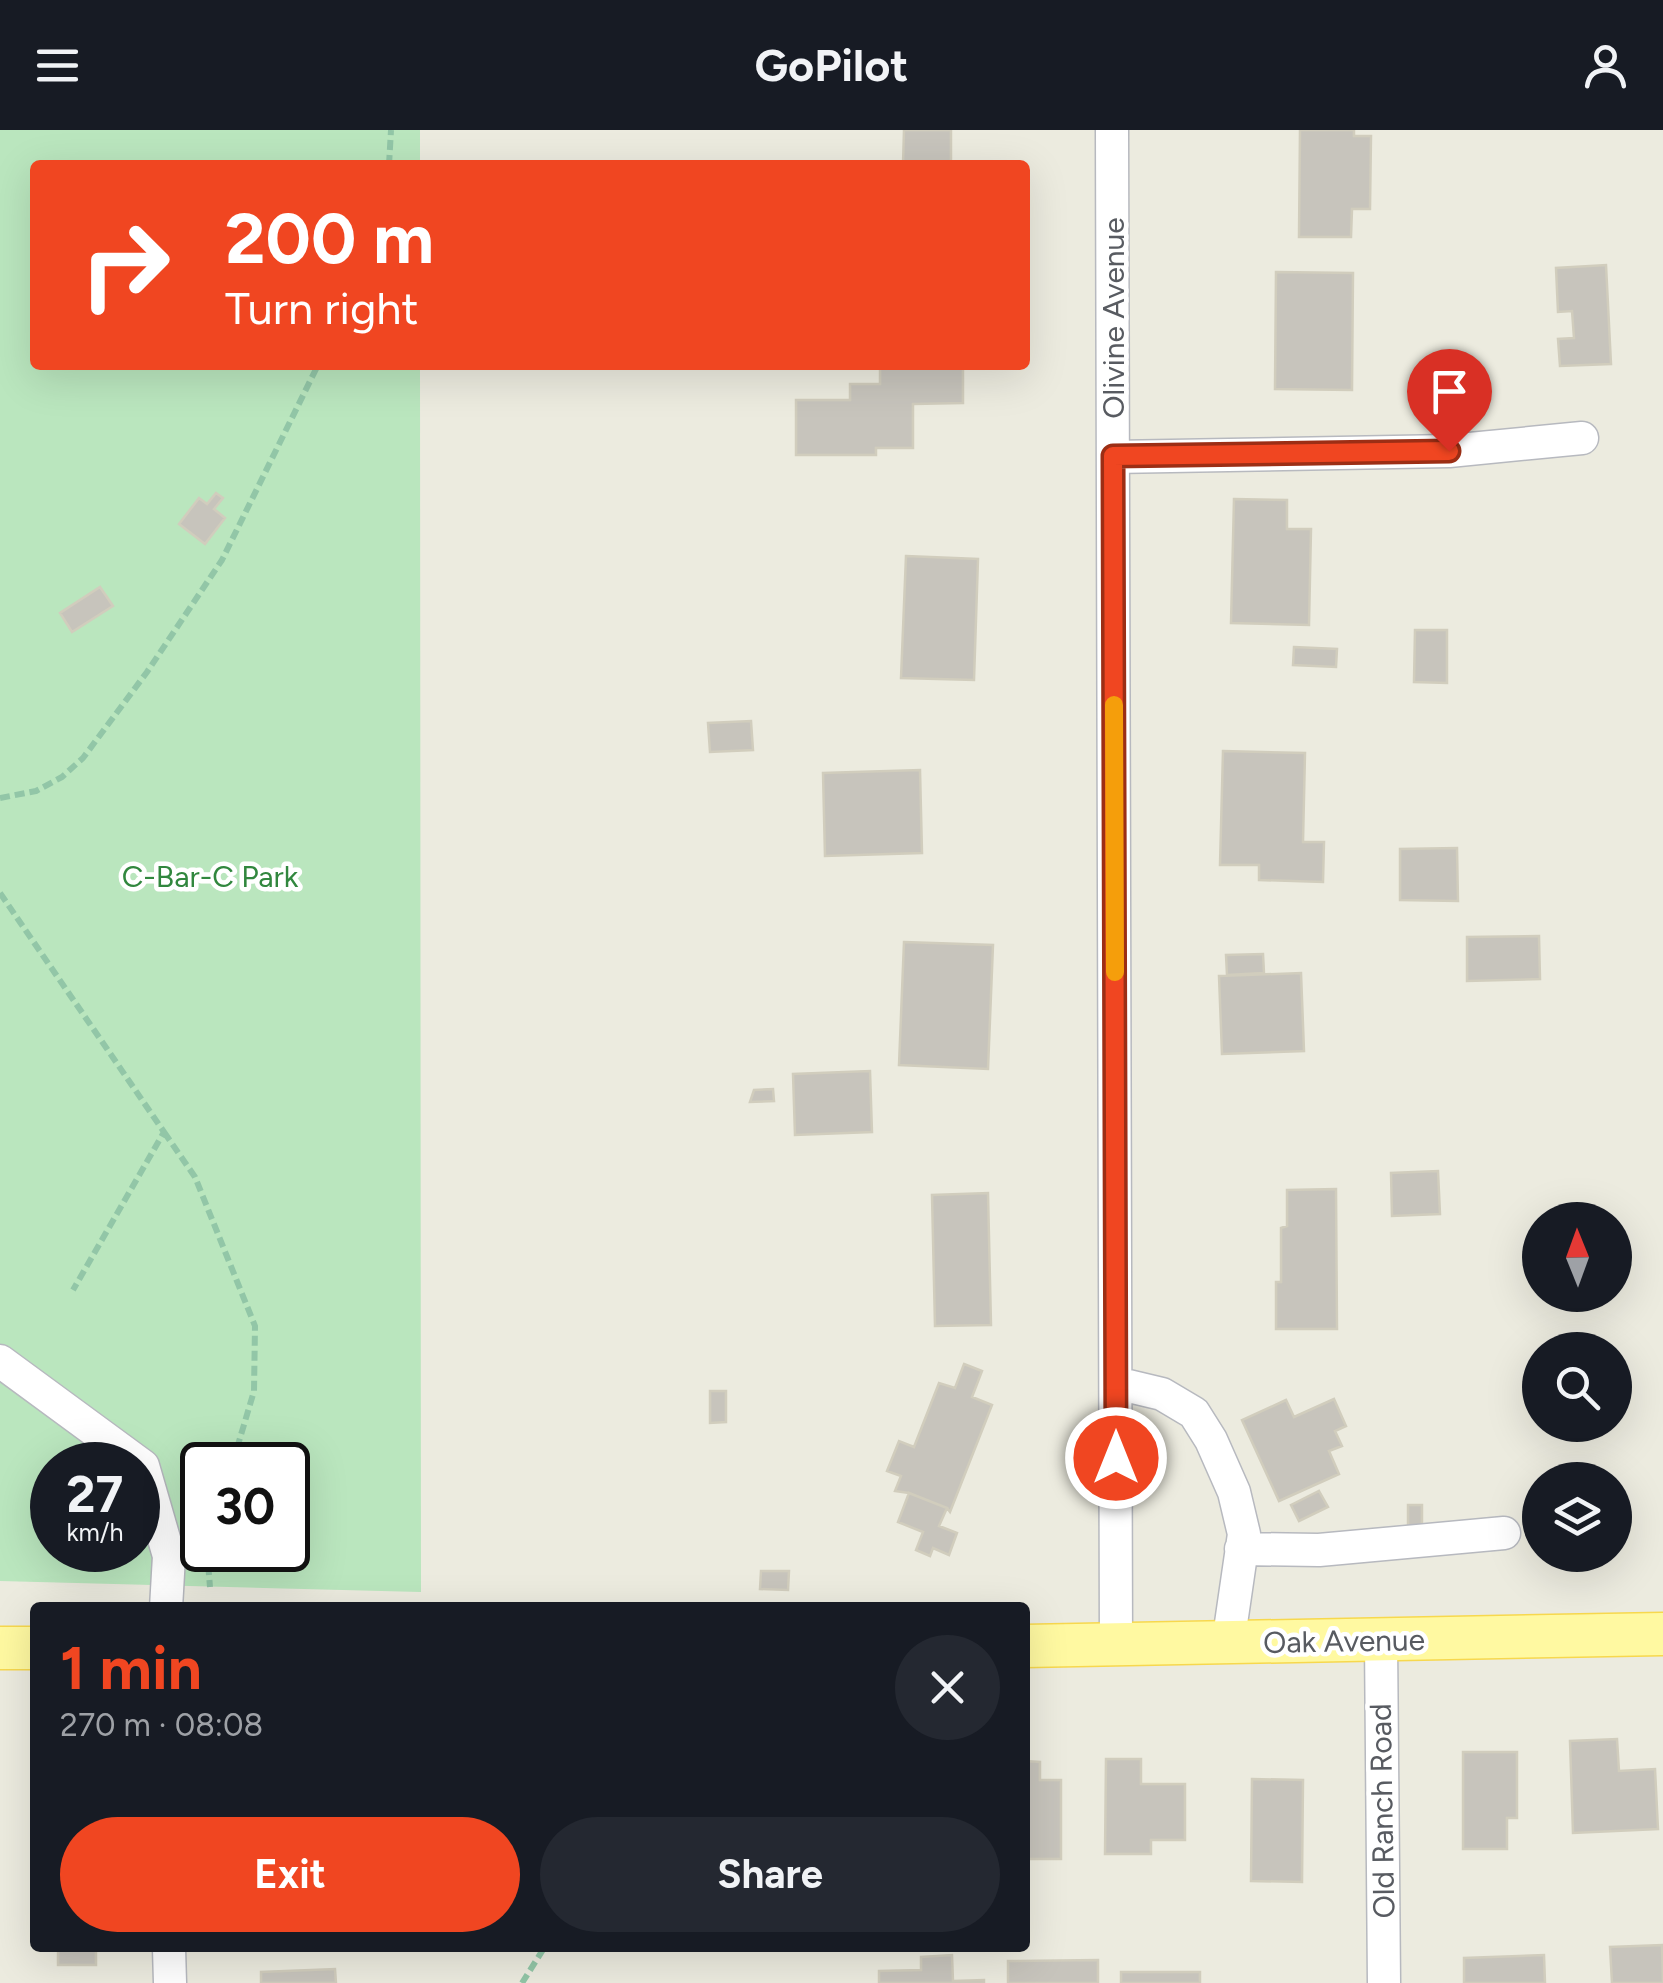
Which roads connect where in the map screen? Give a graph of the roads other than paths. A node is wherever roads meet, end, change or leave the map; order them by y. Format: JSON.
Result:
{"nodes":[{"id":1,"x":1112,"y":130,"type":"edge"},
{"id":2,"x":1582,"y":438,"type":"dead end"},
{"id":3,"x":1113,"y":456,"type":"junction"},
{"id":4,"x":0,"y":1361,"type":"edge"},
{"id":5,"x":1116,"y":1383,"type":"junction"},
{"id":6,"x":1504,"y":1533,"type":"dead end"},
{"id":7,"x":1241,"y":1549,"type":"junction"},
{"id":8,"x":166,"y":1602,"type":"edge"},
{"id":9,"x":1663,"y":1634,"type":"edge"},
{"id":10,"x":1381,"y":1640,"type":"junction"},
{"id":11,"x":1228,"y":1644,"type":"junction"},
{"id":12,"x":1030,"y":1646,"type":"edge"},
{"id":13,"x":1116,"y":1646,"type":"junction"},
{"id":14,"x":0,"y":1648,"type":"edge"},
{"id":15,"x":30,"y":1648,"type":"edge"},
{"id":16,"x":169,"y":1952,"type":"edge"},
{"id":17,"x":170,"y":1983,"type":"edge"},
{"id":18,"x":1384,"y":1983,"type":"edge"}],
"edges":[{"from":1,"to":3,"type":"street","name":"Olivine Avenue"},
{"from":2,"to":3,"type":"street"},
{"from":3,"to":5,"type":"street","name":"Olivine Avenue"},
{"from":4,"to":8,"type":"street"},
{"from":5,"to":7,"type":"street"},
{"from":5,"to":13,"type":"street","name":"Olivine Avenue"},
{"from":6,"to":7,"type":"street"},
{"from":7,"to":11,"type":"street"},
{"from":9,"to":10,"type":"main road","name":"Oak Avenue"},
{"from":10,"to":11,"type":"main road","name":"Oak Avenue"},
{"from":10,"to":18,"type":"street","name":"Old Ranch Road"},
{"from":11,"to":13,"type":"main road","name":"Oak Avenue"},
{"from":12,"to":13,"type":"main road","name":"Oak Avenue"},
{"from":14,"to":15,"type":"main road"},
{"from":16,"to":17,"type":"street"}]}
